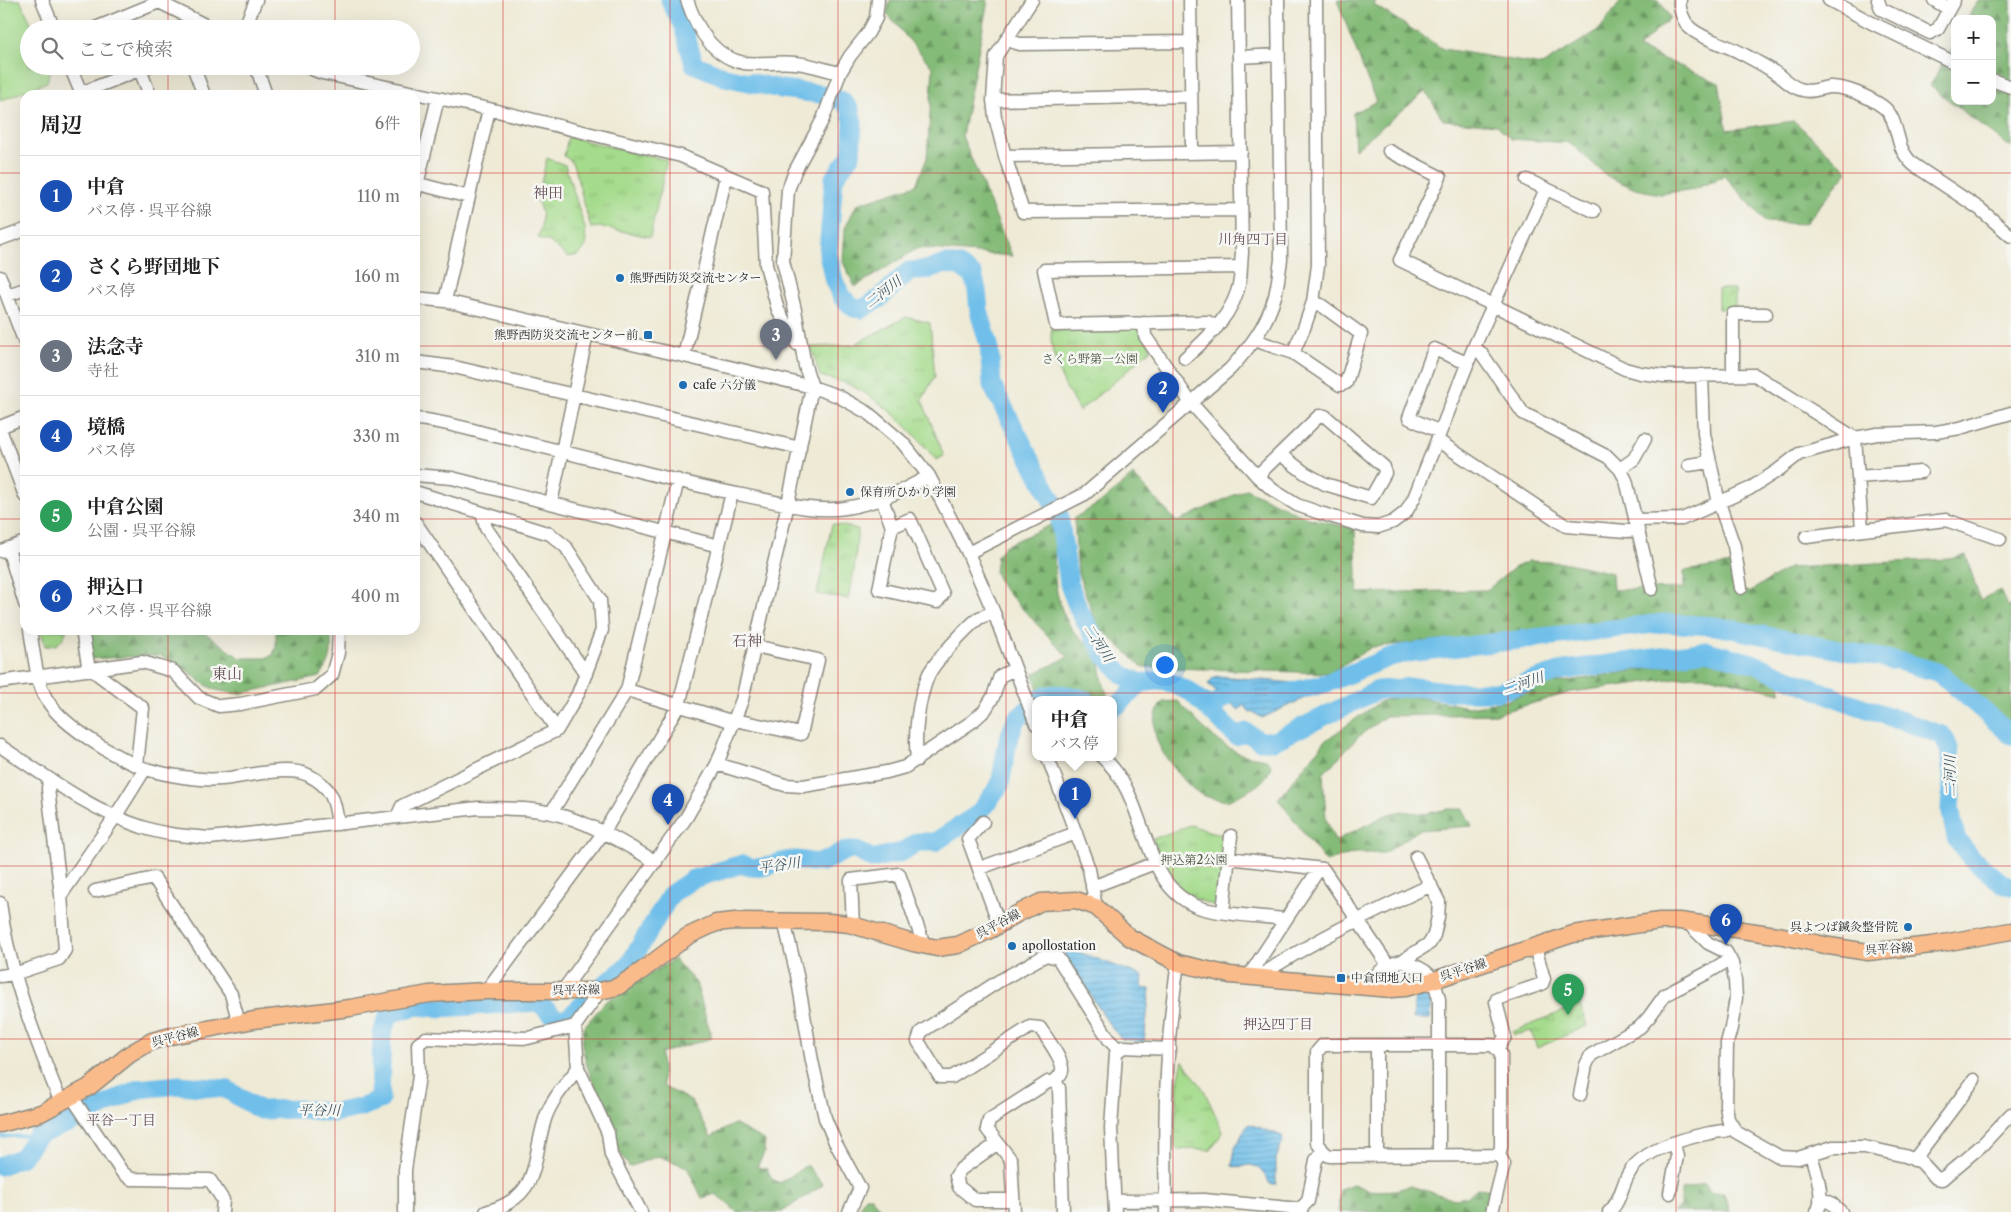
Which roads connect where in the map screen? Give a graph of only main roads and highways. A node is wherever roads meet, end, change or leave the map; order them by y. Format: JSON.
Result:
{"nodes":[{"id":1,"x":2011,"y":931,"type":"edge"},
{"id":2,"x":0,"y":1124,"type":"edge"}],
"edges":[{"from":1,"to":2,"type":"main road","name":"呉平谷線"}]}
